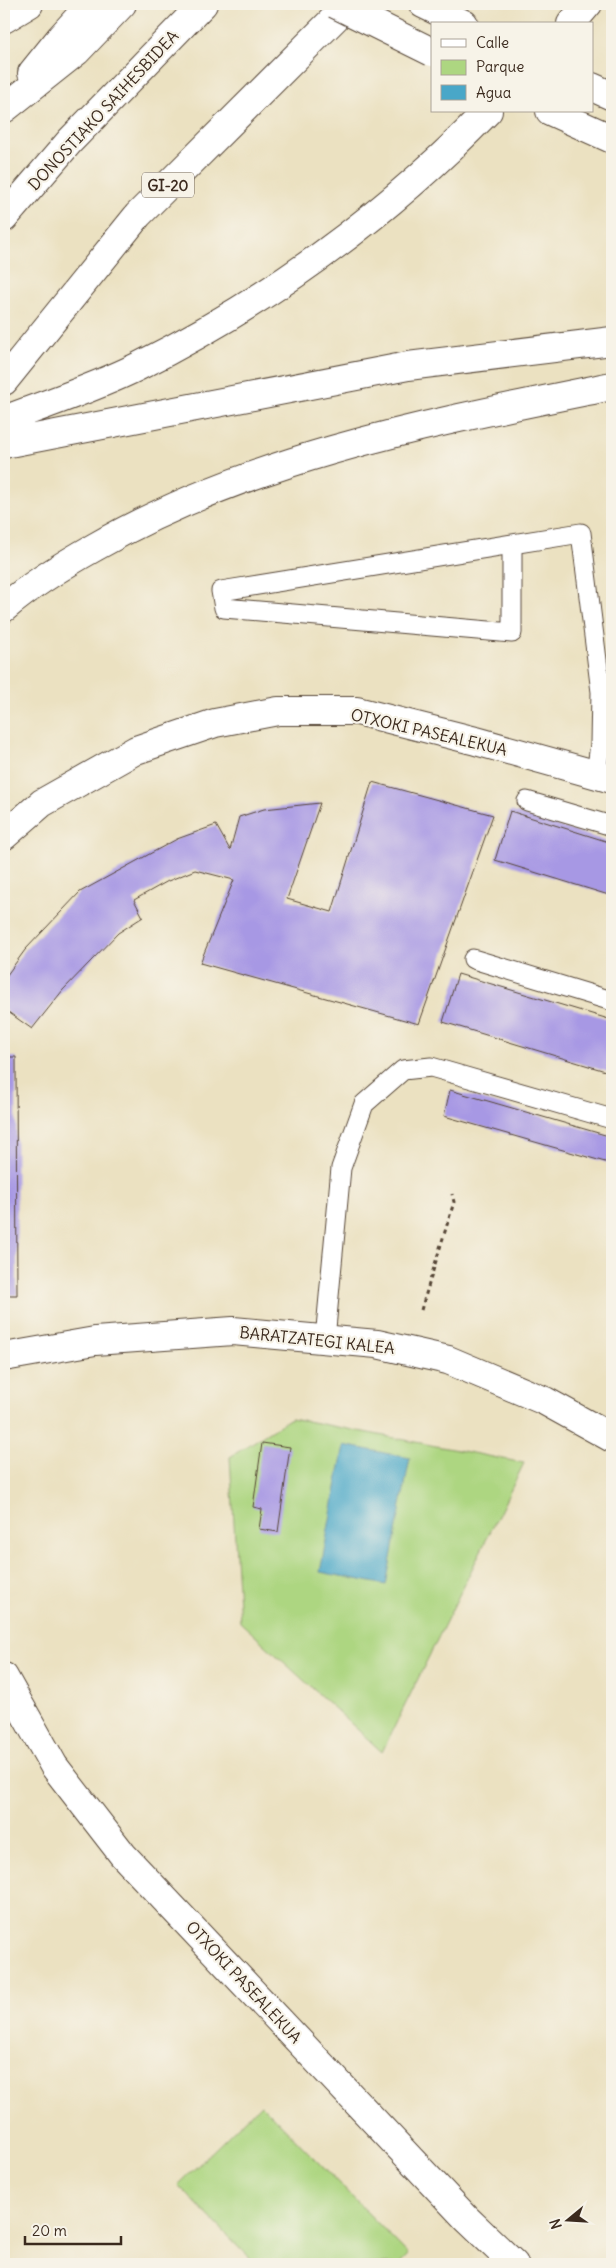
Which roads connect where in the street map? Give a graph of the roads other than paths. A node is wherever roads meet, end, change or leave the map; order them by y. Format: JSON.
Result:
{"nodes":[{"id":1,"x":29,"y":4,"type":"edge"},
{"id":2,"x":92,"y":4,"type":"edge"},
{"id":3,"x":122,"y":4,"type":"edge"},
{"id":4,"x":203,"y":4,"type":"edge"},
{"id":5,"x":336,"y":4,"type":"edge"},
{"id":6,"x":349,"y":4,"type":"edge"},
{"id":7,"x":424,"y":4,"type":"edge"},
{"id":8,"x":588,"y":4,"type":"edge"},
{"id":9,"x":4,"y":19,"type":"edge"},
{"id":10,"x":460,"y":22,"type":"edge"},
{"id":11,"x":573,"y":22,"type":"edge"},
{"id":12,"x":431,"y":52,"type":"edge"},
{"id":13,"x":594,"y":88,"type":"edge"},
{"id":14,"x":612,"y":96,"type":"edge"},
{"id":15,"x":5,"y":109,"type":"edge"},
{"id":16,"x":487,"y":112,"type":"edge"},
{"id":17,"x":557,"y":115,"type":"edge"},
{"id":18,"x":612,"y":139,"type":"edge"},
{"id":19,"x":4,"y":218,"type":"edge"},
{"id":20,"x":612,"y":341,"type":"edge"},
{"id":21,"x":4,"y":381,"type":"edge"},
{"id":22,"x":612,"y":386,"type":"edge"},
{"id":23,"x":4,"y":420,"type":"edge"},
{"id":24,"x":4,"y":444,"type":"edge"},
{"id":25,"x":512,"y":544,"type":"junction"},
{"id":26,"x":4,"y":608,"type":"edge"},
{"id":27,"x":604,"y":777,"type":"edge"},
{"id":28,"x":527,"y":801,"type":"dead end"},
{"id":29,"x":612,"y":826,"type":"edge"},
{"id":30,"x":4,"y":836,"type":"edge"},
{"id":31,"x":473,"y":960,"type":"dead end"},
{"id":32,"x":612,"y":1001,"type":"edge"},
{"id":33,"x":612,"y":1119,"type":"edge"},
{"id":34,"x":325,"y":1339,"type":"junction"},
{"id":35,"x":4,"y":1357,"type":"edge"},
{"id":36,"x":612,"y":1438,"type":"edge"},
{"id":37,"x":4,"y":1677,"type":"edge"},
{"id":38,"x":514,"y":2264,"type":"edge"}],
"edges":[{"from":1,"to":9,"type":"main road"},
{"from":2,"to":15,"type":"main road"},
{"from":3,"to":15,"type":"main road"},
{"from":4,"to":19,"type":"main road","name":"DONOSTIAKO SAIHESBIDEA"},
{"from":5,"to":12,"type":"main road","bridge":true},
{"from":6,"to":21,"type":"main road","number":"GI-20"},
{"from":7,"to":10,"type":"main road"},
{"from":8,"to":11,"type":"main road"},
{"from":13,"to":14,"type":"main road"},
{"from":16,"to":23,"type":"main road"},
{"from":17,"to":18,"type":"main road"},
{"from":20,"to":24,"type":"main road"},
{"from":22,"to":26,"type":"main road"},
{"from":25,"to":25,"type":"lane"},
{"from":25,"to":27,"type":"lane"},
{"from":27,"to":30,"type":"main road","name":"OTXOKI PASEALEKUA"},
{"from":28,"to":29,"type":"lane"},
{"from":31,"to":32,"type":"lane"},
{"from":33,"to":34,"type":"lane"},
{"from":34,"to":35,"type":"main road","name":"BARATZATEGI KALEA"},
{"from":34,"to":36,"type":"main road","name":"BARATZATEGI KALEA"},
{"from":37,"to":38,"type":"main road","name":"OTXOKI PASEALEKUA"}]}
